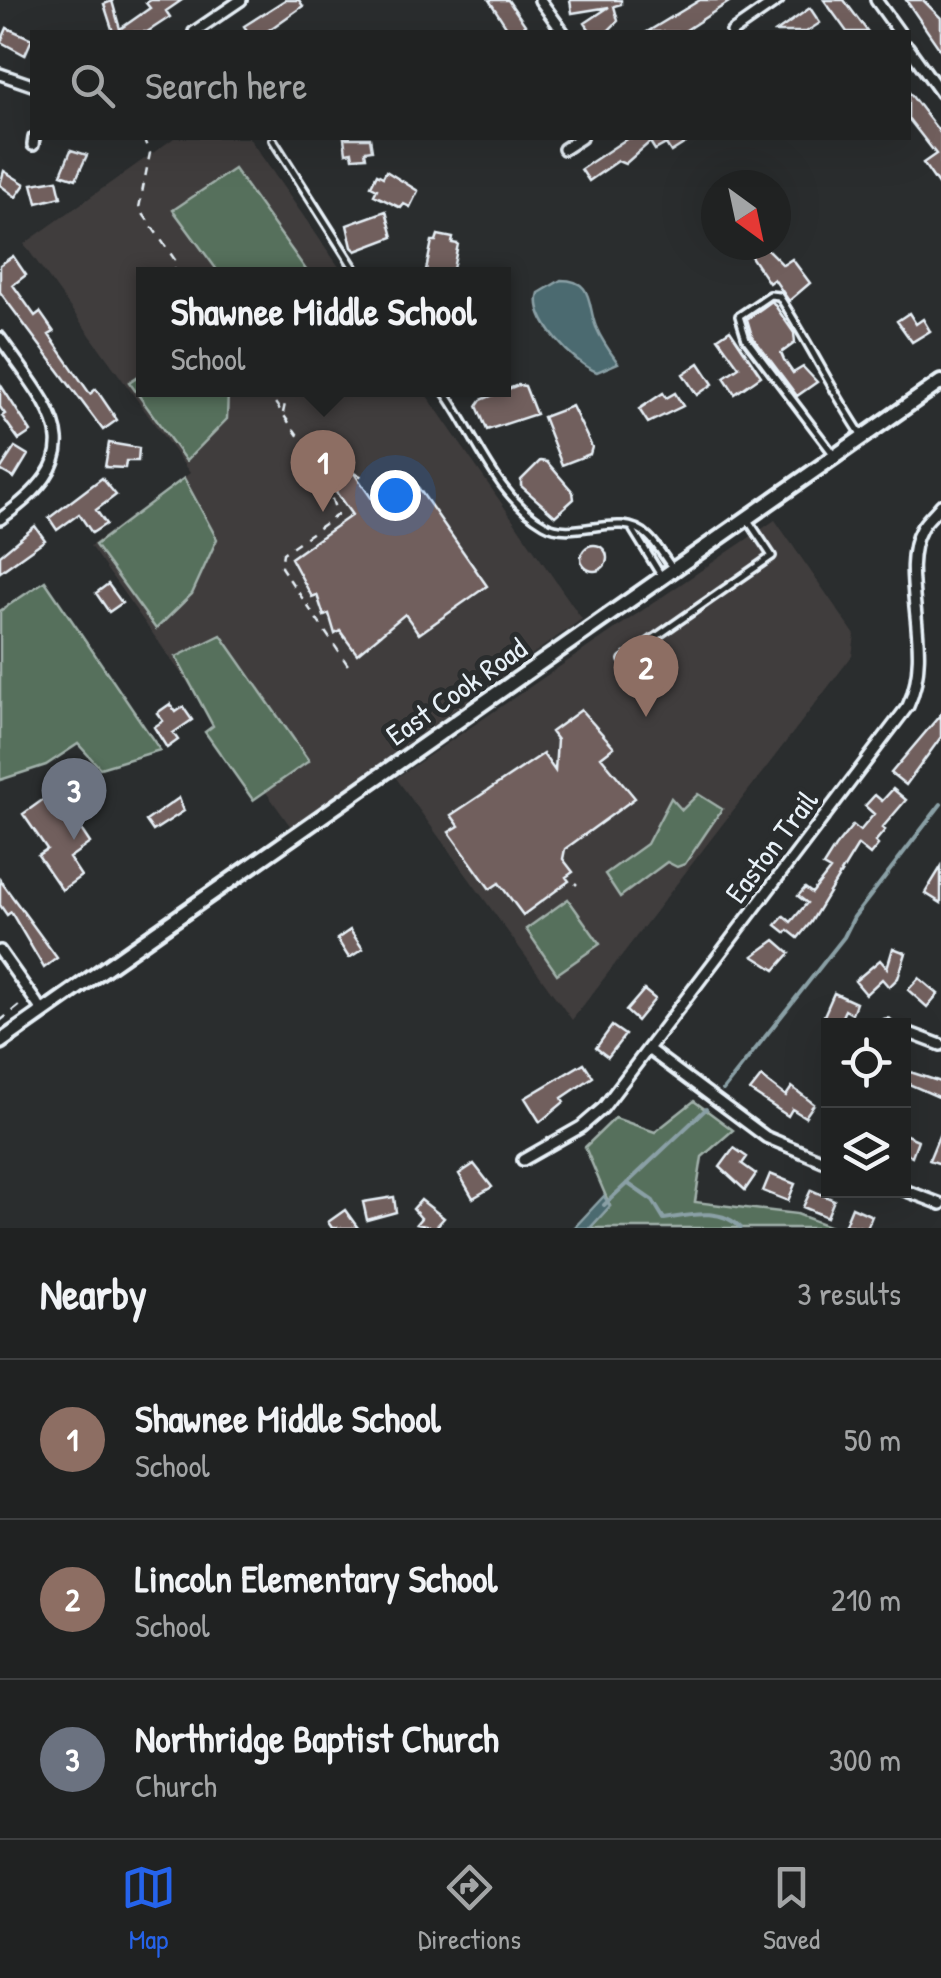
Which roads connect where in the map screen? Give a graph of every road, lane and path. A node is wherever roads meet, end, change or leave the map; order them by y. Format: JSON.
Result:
{"nodes":[{"id":1,"x":241,"y":0,"type":"edge"},
{"id":2,"x":540,"y":0,"type":"edge"},
{"id":3,"x":778,"y":0,"type":"edge"},
{"id":4,"x":876,"y":0,"type":"edge"},
{"id":5,"x":197,"y":30,"type":"edge"},
{"id":6,"x":561,"y":30,"type":"edge"},
{"id":7,"x":735,"y":30,"type":"edge"},
{"id":8,"x":898,"y":30,"type":"edge"},
{"id":9,"x":911,"y":50,"type":"edge"},
{"id":10,"x":0,"y":74,"type":"edge"},
{"id":11,"x":30,"y":83,"type":"edge"},
{"id":12,"x":941,"y":93,"type":"edge"},
{"id":13,"x":144,"y":140,"type":"edge"},
{"id":14,"x":273,"y":140,"type":"edge"},
{"id":15,"x":578,"y":140,"type":"edge"},
{"id":16,"x":564,"y":150,"type":"dead end"},
{"id":17,"x":174,"y":267,"type":"edge"},
{"id":18,"x":354,"y":267,"type":"edge"},
{"id":19,"x":0,"y":338,"type":"edge"},
{"id":20,"x":940,"y":385,"type":"edge"},
{"id":21,"x":271,"y":397,"type":"edge"},
{"id":22,"x":286,"y":397,"type":"edge"},
{"id":23,"x":447,"y":397,"type":"edge"},
{"id":24,"x":283,"y":413,"type":"junction"},
{"id":25,"x":863,"y":436,"type":"junction"},
{"id":26,"x":310,"y":452,"type":"junction"},
{"id":27,"x":835,"y":456,"type":"junction"},
{"id":28,"x":363,"y":478,"type":"dead end"},
{"id":29,"x":941,"y":505,"type":"edge"},
{"id":30,"x":746,"y":518,"type":"junction"},
{"id":31,"x":0,"y":520,"type":"edge"},
{"id":32,"x":633,"y":530,"type":"junction"},
{"id":33,"x":668,"y":573,"type":"junction"},
{"id":34,"x":623,"y":660,"type":"dead end"},
{"id":35,"x":352,"y":671,"type":"dead end"},
{"id":36,"x":0,"y":951,"type":"edge"},
{"id":37,"x":24,"y":1002,"type":"dead end"},
{"id":38,"x":43,"y":1012,"type":"junction"},
{"id":39,"x":0,"y":1021,"type":"edge"},
{"id":40,"x":911,"y":1034,"type":"edge"},
{"id":41,"x":0,"y":1042,"type":"edge"},
{"id":42,"x":941,"y":1045,"type":"edge"},
{"id":43,"x":648,"y":1049,"type":"junction"},
{"id":44,"x":523,"y":1160,"type":"dead end"},
{"id":45,"x":821,"y":1160,"type":"edge"},
{"id":46,"x":911,"y":1193,"type":"edge"},
{"id":47,"x":941,"y":1204,"type":"edge"}],
"edges":[{"from":1,"to":5,"type":"street"},
{"from":2,"to":6,"type":"street"},
{"from":3,"to":7,"type":"street"},
{"from":4,"to":8,"type":"street"},
{"from":9,"to":12,"type":"street"},
{"from":10,"to":11,"type":"street"},
{"from":13,"to":17,"type":"path"},
{"from":14,"to":18,"type":"lane"},
{"from":15,"to":16,"type":"street"},
{"from":19,"to":31,"type":"street"},
{"from":20,"to":25,"type":"main road","name":"East Cook Road"},
{"from":21,"to":24,"type":"path"},
{"from":22,"to":24,"type":"path"},
{"from":23,"to":32,"type":"lane"},
{"from":24,"to":26,"type":"path"},
{"from":25,"to":27,"type":"main road","name":"East Cook Road"},
{"from":25,"to":27,"type":"lane"},
{"from":26,"to":28,"type":"path"},
{"from":26,"to":35,"type":"path"},
{"from":27,"to":30,"type":"main road","name":"East Cook Road"},
{"from":29,"to":43,"type":"street","name":"Easton Trail"},
{"from":30,"to":33,"type":"main road","name":"East Cook Road"},
{"from":30,"to":34,"type":"lane"},
{"from":32,"to":33,"type":"lane"},
{"from":32,"to":33,"type":"lane"},
{"from":33,"to":38,"type":"main road","name":"East Cook Road"},
{"from":36,"to":38,"type":"street"},
{"from":37,"to":39,"type":"path"},
{"from":38,"to":41,"type":"main road","name":"East Cook Road"},
{"from":40,"to":42,"type":"street"},
{"from":43,"to":44,"type":"street","name":"Easton Trail"},
{"from":43,"to":45,"type":"street"},
{"from":46,"to":47,"type":"street"}]}
